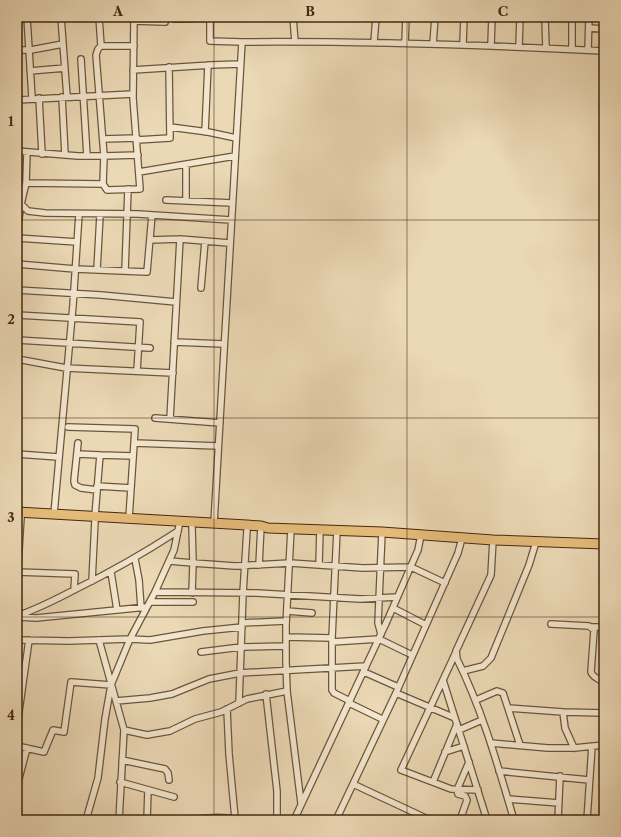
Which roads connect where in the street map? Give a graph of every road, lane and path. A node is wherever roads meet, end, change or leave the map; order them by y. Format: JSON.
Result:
{"nodes":[{"id":1,"x":61,"y":17,"type":"edge"},
{"id":2,"x":99,"y":17,"type":"edge"},
{"id":3,"x":293,"y":17,"type":"edge"},
{"id":4,"x":376,"y":17,"type":"edge"},
{"id":5,"x":406,"y":17,"type":"edge"},
{"id":6,"x":435,"y":17,"type":"edge"},
{"id":7,"x":464,"y":17,"type":"edge"},
{"id":8,"x":492,"y":17,"type":"edge"},
{"id":9,"x":520,"y":17,"type":"edge"},
{"id":10,"x":545,"y":17,"type":"edge"},
{"id":11,"x":572,"y":17,"type":"edge"},
{"id":12,"x":589,"y":17,"type":"edge"},
{"id":13,"x":27,"y":18,"type":"edge"},
{"id":14,"x":210,"y":18,"type":"edge"},
{"id":15,"x":17,"y":19,"type":"edge"},
{"id":16,"x":134,"y":19,"type":"edge"},
{"id":17,"x":175,"y":19,"type":"dead end"},
{"id":18,"x":165,"y":22,"type":"dead end"},
{"id":19,"x":589,"y":28,"type":"junction"},
{"id":20,"x":604,"y":28,"type":"edge"},
{"id":21,"x":242,"y":42,"type":"junction"},
{"id":22,"x":295,"y":42,"type":"junction"},
{"id":23,"x":374,"y":42,"type":"junction"},
{"id":24,"x":405,"y":43,"type":"junction"},
{"id":25,"x":63,"y":44,"type":"junction"},
{"id":26,"x":433,"y":44,"type":"junction"},
{"id":27,"x":463,"y":44,"type":"junction"},
{"id":28,"x":101,"y":46,"type":"junction"},
{"id":29,"x":134,"y":46,"type":"junction"},
{"id":30,"x":491,"y":46,"type":"junction"},
{"id":31,"x":519,"y":46,"type":"junction"},
{"id":32,"x":546,"y":48,"type":"junction"},
{"id":33,"x":572,"y":49,"type":"junction"},
{"id":34,"x":17,"y":50,"type":"edge"},
{"id":35,"x":29,"y":50,"type":"junction"},
{"id":36,"x":588,"y":50,"type":"junction"},
{"id":37,"x":604,"y":50,"type":"edge"},
{"id":38,"x":82,"y":59,"type":"dead end"},
{"id":39,"x":240,"y":64,"type":"junction"},
{"id":40,"x":208,"y":65,"type":"junction"},
{"id":41,"x":169,"y":67,"type":"junction"},
{"id":42,"x":65,"y":68,"type":"junction"},
{"id":43,"x":133,"y":70,"type":"junction"},
{"id":44,"x":30,"y":71,"type":"junction"},
{"id":45,"x":133,"y":94,"type":"junction"},
{"id":46,"x":84,"y":96,"type":"junction"},
{"id":47,"x":99,"y":96,"type":"junction"},
{"id":48,"x":64,"y":97,"type":"junction"},
{"id":49,"x":32,"y":98,"type":"junction"},
{"id":50,"x":39,"y":98,"type":"junction"},
{"id":51,"x":17,"y":100,"type":"edge"},
{"id":52,"x":170,"y":127,"type":"junction"},
{"id":53,"x":205,"y":132,"type":"junction"},
{"id":54,"x":236,"y":138,"type":"junction"},
{"id":55,"x":137,"y":139,"type":"junction"},
{"id":56,"x":103,"y":140,"type":"junction"},
{"id":57,"x":17,"y":151,"type":"edge"},
{"id":58,"x":27,"y":152,"type":"junction"},
{"id":59,"x":42,"y":154,"type":"junction"},
{"id":60,"x":64,"y":155,"type":"junction"},
{"id":61,"x":138,"y":155,"type":"junction"},
{"id":62,"x":87,"y":156,"type":"junction"},
{"id":63,"x":104,"y":156,"type":"junction"},
{"id":64,"x":235,"y":156,"type":"junction"},
{"id":65,"x":186,"y":165,"type":"junction"},
{"id":66,"x":139,"y":172,"type":"junction"},
{"id":67,"x":26,"y":183,"type":"junction"},
{"id":68,"x":103,"y":184,"type":"junction"},
{"id":69,"x":128,"y":189,"type":"junction"},
{"id":70,"x":166,"y":200,"type":"dead end"},
{"id":71,"x":186,"y":201,"type":"junction"},
{"id":72,"x":232,"y":203,"type":"junction"},
{"id":73,"x":19,"y":204,"type":"edge"},
{"id":74,"x":78,"y":214,"type":"junction"},
{"id":75,"x":127,"y":214,"type":"junction"},
{"id":76,"x":100,"y":215,"type":"junction"},
{"id":77,"x":152,"y":215,"type":"junction"},
{"id":78,"x":231,"y":220,"type":"junction"},
{"id":79,"x":17,"y":232,"type":"edge"},
{"id":80,"x":17,"y":238,"type":"edge"},
{"id":81,"x":180,"y":239,"type":"junction"},
{"id":82,"x":150,"y":240,"type":"junction"},
{"id":83,"x":205,"y":241,"type":"junction"},
{"id":84,"x":77,"y":242,"type":"junction"},
{"id":85,"x":229,"y":243,"type":"junction"},
{"id":86,"x":17,"y":264,"type":"edge"},
{"id":87,"x":75,"y":269,"type":"junction"},
{"id":88,"x":97,"y":270,"type":"junction"},
{"id":89,"x":125,"y":271,"type":"junction"},
{"id":90,"x":201,"y":288,"type":"dead end"},
{"id":91,"x":17,"y":290,"type":"edge"},
{"id":92,"x":74,"y":294,"type":"junction"},
{"id":93,"x":176,"y":302,"type":"junction"},
{"id":94,"x":17,"y":315,"type":"edge"},
{"id":95,"x":72,"y":317,"type":"junction"},
{"id":96,"x":17,"y":340,"type":"edge"},
{"id":97,"x":69,"y":342,"type":"junction"},
{"id":98,"x":174,"y":342,"type":"junction"},
{"id":99,"x":224,"y":344,"type":"junction"},
{"id":100,"x":138,"y":346,"type":"junction"},
{"id":101,"x":150,"y":348,"type":"dead end"},
{"id":102,"x":17,"y":359,"type":"edge"},
{"id":103,"x":66,"y":368,"type":"junction"},
{"id":104,"x":137,"y":371,"type":"junction"},
{"id":105,"x":173,"y":373,"type":"junction"},
{"id":106,"x":154,"y":418,"type":"dead end"},
{"id":107,"x":170,"y":419,"type":"junction"},
{"id":108,"x":220,"y":423,"type":"junction"},
{"id":109,"x":68,"y":427,"type":"dead end"},
{"id":110,"x":78,"y":443,"type":"dead end"},
{"id":111,"x":134,"y":443,"type":"junction"},
{"id":112,"x":218,"y":446,"type":"junction"},
{"id":113,"x":17,"y":454,"type":"edge"},
{"id":114,"x":77,"y":454,"type":"junction"},
{"id":115,"x":100,"y":455,"type":"junction"},
{"id":116,"x":133,"y":456,"type":"junction"},
{"id":117,"x":58,"y":457,"type":"junction"},
{"id":118,"x":97,"y":488,"type":"junction"},
{"id":119,"x":131,"y":488,"type":"junction"},
{"id":120,"x":54,"y":514,"type":"junction"},
{"id":121,"x":18,"y":515,"type":"edge"},
{"id":122,"x":95,"y":518,"type":"junction"},
{"id":123,"x":129,"y":518,"type":"junction"},
{"id":124,"x":214,"y":523,"type":"junction"},
{"id":125,"x":192,"y":526,"type":"junction"},
{"id":126,"x":178,"y":528,"type":"junction"},
{"id":127,"x":263,"y":528,"type":"junction"},
{"id":128,"x":291,"y":529,"type":"junction"},
{"id":129,"x":320,"y":529,"type":"junction"},
{"id":130,"x":247,"y":530,"type":"junction"},
{"id":131,"x":337,"y":530,"type":"junction"},
{"id":132,"x":382,"y":532,"type":"junction"},
{"id":133,"x":421,"y":535,"type":"junction"},
{"id":134,"x":462,"y":538,"type":"junction"},
{"id":135,"x":493,"y":540,"type":"junction"},
{"id":136,"x":536,"y":542,"type":"junction"},
{"id":137,"x":604,"y":544,"type":"edge"},
{"id":138,"x":135,"y":559,"type":"junction"},
{"id":139,"x":169,"y":561,"type":"junction"},
{"id":140,"x":193,"y":563,"type":"junction"},
{"id":141,"x":290,"y":563,"type":"junction"},
{"id":142,"x":245,"y":565,"type":"junction"},
{"id":143,"x":259,"y":565,"type":"junction"},
{"id":144,"x":319,"y":565,"type":"junction"},
{"id":145,"x":335,"y":566,"type":"junction"},
{"id":146,"x":410,"y":567,"type":"junction"},
{"id":147,"x":380,"y":568,"type":"junction"},
{"id":148,"x":17,"y":572,"type":"edge"},
{"id":149,"x":111,"y":572,"type":"junction"},
{"id":150,"x":92,"y":581,"type":"junction"},
{"id":151,"x":17,"y":582,"type":"edge"},
{"id":152,"x":445,"y":583,"type":"junction"},
{"id":153,"x":74,"y":590,"type":"junction"},
{"id":154,"x":155,"y":592,"type":"junction"},
{"id":155,"x":192,"y":593,"type":"junction"},
{"id":156,"x":243,"y":593,"type":"junction"},
{"id":157,"x":288,"y":595,"type":"junction"},
{"id":158,"x":397,"y":597,"type":"junction"},
{"id":159,"x":334,"y":598,"type":"junction"},
{"id":160,"x":379,"y":598,"type":"junction"},
{"id":161,"x":193,"y":602,"type":"dead end"},
{"id":162,"x":146,"y":606,"type":"junction"},
{"id":163,"x":393,"y":608,"type":"junction"},
{"id":164,"x":118,"y":610,"type":"junction"},
{"id":165,"x":287,"y":612,"type":"junction"},
{"id":166,"x":312,"y":614,"type":"dead end"},
{"id":167,"x":17,"y":617,"type":"edge"},
{"id":168,"x":286,"y":621,"type":"junction"},
{"id":169,"x":551,"y":624,"type":"dead end"},
{"id":170,"x":242,"y":625,"type":"junction"},
{"id":171,"x":426,"y":625,"type":"junction"},
{"id":172,"x":592,"y":627,"type":"junction"},
{"id":173,"x":604,"y":627,"type":"edge"},
{"id":174,"x":286,"y":637,"type":"junction"},
{"id":175,"x":380,"y":637,"type":"junction"},
{"id":176,"x":130,"y":639,"type":"junction"},
{"id":177,"x":17,"y":640,"type":"edge"},
{"id":178,"x":30,"y":640,"type":"junction"},
{"id":179,"x":99,"y":640,"type":"junction"},
{"id":180,"x":332,"y":640,"type":"junction"},
{"id":181,"x":286,"y":646,"type":"junction"},
{"id":182,"x":241,"y":647,"type":"junction"},
{"id":183,"x":456,"y":651,"type":"junction"},
{"id":184,"x":201,"y":652,"type":"dead end"},
{"id":185,"x":412,"y":655,"type":"junction"},
{"id":186,"x":333,"y":669,"type":"junction"},
{"id":187,"x":365,"y":669,"type":"junction"},
{"id":188,"x":286,"y":670,"type":"junction"},
{"id":189,"x":463,"y":671,"type":"junction"},
{"id":190,"x":240,"y":673,"type":"junction"},
{"id":191,"x":443,"y":680,"type":"junction"},
{"id":192,"x":604,"y":682,"type":"edge"},
{"id":193,"x":111,"y":685,"type":"junction"},
{"id":194,"x":397,"y":690,"type":"junction"},
{"id":195,"x":287,"y":691,"type":"junction"},
{"id":196,"x":266,"y":694,"type":"junction"},
{"id":197,"x":476,"y":700,"type":"junction"},
{"id":198,"x":116,"y":701,"type":"junction"},
{"id":199,"x":350,"y":702,"type":"junction"},
{"id":200,"x":238,"y":703,"type":"junction"},
{"id":201,"x":430,"y":708,"type":"junction"},
{"id":202,"x":508,"y":708,"type":"junction"},
{"id":203,"x":227,"y":709,"type":"junction"},
{"id":204,"x":564,"y":712,"type":"junction"},
{"id":205,"x":604,"y":713,"type":"edge"},
{"id":206,"x":455,"y":718,"type":"junction"},
{"id":207,"x":382,"y":719,"type":"junction"},
{"id":208,"x":482,"y":720,"type":"junction"},
{"id":209,"x":17,"y":726,"type":"edge"},
{"id":210,"x":458,"y":727,"type":"junction"},
{"id":211,"x":124,"y":730,"type":"junction"},
{"id":212,"x":491,"y":743,"type":"junction"},
{"id":213,"x":520,"y":745,"type":"junction"},
{"id":214,"x":604,"y":745,"type":"edge"},
{"id":215,"x":17,"y":746,"type":"edge"},
{"id":216,"x":464,"y":746,"type":"junction"},
{"id":217,"x":592,"y":746,"type":"junction"},
{"id":218,"x":27,"y":748,"type":"junction"},
{"id":219,"x":574,"y":748,"type":"junction"},
{"id":220,"x":445,"y":752,"type":"junction"},
{"id":221,"x":122,"y":760,"type":"junction"},
{"id":222,"x":469,"y":762,"type":"junction"},
{"id":223,"x":499,"y":771,"type":"junction"},
{"id":224,"x":560,"y":776,"type":"junction"},
{"id":225,"x":168,"y":780,"type":"dead end"},
{"id":226,"x":589,"y":780,"type":"junction"},
{"id":227,"x":120,"y":782,"type":"junction"},
{"id":228,"x":433,"y":782,"type":"junction"},
{"id":229,"x":353,"y":784,"type":"junction"},
{"id":230,"x":17,"y":786,"type":"edge"},
{"id":231,"x":148,"y":790,"type":"junction"},
{"id":232,"x":457,"y":790,"type":"junction"},
{"id":233,"x":478,"y":790,"type":"junction"},
{"id":234,"x":174,"y":797,"type":"dead end"},
{"id":235,"x":508,"y":799,"type":"junction"},
{"id":236,"x":559,"y":803,"type":"junction"},
{"id":237,"x":301,"y":804,"type":"junction"},
{"id":238,"x":225,"y":818,"type":"edge"},
{"id":239,"x":235,"y":818,"type":"junction"},
{"id":240,"x":294,"y":819,"type":"edge"},
{"id":241,"x":86,"y":820,"type":"edge"},
{"id":242,"x":119,"y":820,"type":"edge"},
{"id":243,"x":147,"y":820,"type":"edge"},
{"id":244,"x":191,"y":820,"type":"edge"},
{"id":245,"x":250,"y":820,"type":"edge"},
{"id":246,"x":277,"y":820,"type":"edge"},
{"id":247,"x":303,"y":820,"type":"edge"},
{"id":248,"x":336,"y":820,"type":"edge"},
{"id":249,"x":430,"y":820,"type":"edge"},
{"id":250,"x":460,"y":820,"type":"edge"},
{"id":251,"x":487,"y":820,"type":"edge"},
{"id":252,"x":514,"y":820,"type":"edge"},
{"id":253,"x":558,"y":820,"type":"edge"},
{"id":254,"x":587,"y":820,"type":"edge"}],
"edges":[{"from":1,"to":25,"type":"street"},
{"from":2,"to":28,"type":"street"},
{"from":3,"to":22,"type":"street"},
{"from":4,"to":23,"type":"street"},
{"from":5,"to":24,"type":"street"},
{"from":6,"to":26,"type":"street"},
{"from":7,"to":27,"type":"street"},
{"from":8,"to":30,"type":"street"},
{"from":9,"to":31,"type":"street"},
{"from":10,"to":32,"type":"street"},
{"from":11,"to":33,"type":"street"},
{"from":12,"to":19,"type":"street"},
{"from":13,"to":15,"type":"street"},
{"from":13,"to":35,"type":"street"},
{"from":14,"to":17,"type":"street"},
{"from":14,"to":21,"type":"street"},
{"from":16,"to":18,"type":"street"},
{"from":16,"to":29,"type":"street"},
{"from":19,"to":20,"type":"street"},
{"from":19,"to":36,"type":"street"},
{"from":21,"to":22,"type":"street"},
{"from":21,"to":39,"type":"street"},
{"from":22,"to":23,"type":"street"},
{"from":23,"to":24,"type":"street"},
{"from":24,"to":26,"type":"street"},
{"from":25,"to":35,"type":"street"},
{"from":25,"to":42,"type":"street"},
{"from":26,"to":27,"type":"street"},
{"from":27,"to":30,"type":"street"},
{"from":28,"to":29,"type":"street"},
{"from":28,"to":47,"type":"street"},
{"from":29,"to":43,"type":"street"},
{"from":30,"to":31,"type":"street"},
{"from":31,"to":32,"type":"street"},
{"from":32,"to":33,"type":"street"},
{"from":33,"to":36,"type":"street"},
{"from":34,"to":35,"type":"street"},
{"from":35,"to":44,"type":"street"},
{"from":36,"to":37,"type":"street"},
{"from":38,"to":46,"type":"street"},
{"from":39,"to":40,"type":"street"},
{"from":39,"to":54,"type":"street"},
{"from":40,"to":41,"type":"street"},
{"from":40,"to":53,"type":"street"},
{"from":41,"to":43,"type":"street"},
{"from":41,"to":52,"type":"street"},
{"from":42,"to":44,"type":"street"},
{"from":42,"to":48,"type":"street"},
{"from":43,"to":45,"type":"street"},
{"from":44,"to":49,"type":"street"},
{"from":45,"to":47,"type":"street"},
{"from":45,"to":55,"type":"street"},
{"from":46,"to":47,"type":"street"},
{"from":46,"to":48,"type":"street"},
{"from":46,"to":62,"type":"street"},
{"from":47,"to":56,"type":"street"},
{"from":48,"to":50,"type":"street"},
{"from":48,"to":60,"type":"street"},
{"from":49,"to":50,"type":"street"},
{"from":49,"to":51,"type":"street"},
{"from":50,"to":59,"type":"street"},
{"from":52,"to":53,"type":"street"},
{"from":52,"to":55,"type":"street"},
{"from":53,"to":54,"type":"street"},
{"from":54,"to":64,"type":"street"},
{"from":55,"to":56,"type":"street"},
{"from":55,"to":61,"type":"street"},
{"from":56,"to":63,"type":"street"},
{"from":57,"to":58,"type":"street"},
{"from":58,"to":59,"type":"street"},
{"from":58,"to":67,"type":"street"},
{"from":59,"to":60,"type":"street"},
{"from":60,"to":62,"type":"street"},
{"from":61,"to":63,"type":"street"},
{"from":61,"to":66,"type":"street"},
{"from":62,"to":63,"type":"street"},
{"from":63,"to":68,"type":"street"},
{"from":64,"to":65,"type":"street"},
{"from":64,"to":72,"type":"street"},
{"from":65,"to":66,"type":"street"},
{"from":65,"to":71,"type":"street"},
{"from":66,"to":69,"type":"street"},
{"from":67,"to":68,"type":"street"},
{"from":67,"to":73,"type":"street"},
{"from":68,"to":69,"type":"street"},
{"from":69,"to":75,"type":"street"},
{"from":70,"to":71,"type":"street"},
{"from":71,"to":72,"type":"street"},
{"from":72,"to":78,"type":"street"},
{"from":73,"to":74,"type":"street"},
{"from":73,"to":79,"type":"street"},
{"from":74,"to":76,"type":"street"},
{"from":74,"to":84,"type":"street"},
{"from":75,"to":76,"type":"street"},
{"from":75,"to":77,"type":"street"},
{"from":75,"to":89,"type":"street"},
{"from":76,"to":88,"type":"street"},
{"from":77,"to":78,"type":"street"},
{"from":77,"to":82,"type":"street"},
{"from":78,"to":85,"type":"street"},
{"from":80,"to":84,"type":"street"},
{"from":81,"to":82,"type":"street"},
{"from":81,"to":83,"type":"street"},
{"from":81,"to":93,"type":"street"},
{"from":82,"to":89,"type":"street"},
{"from":83,"to":85,"type":"street"},
{"from":83,"to":90,"type":"street"},
{"from":84,"to":87,"type":"street"},
{"from":85,"to":99,"type":"street"},
{"from":86,"to":87,"type":"street"},
{"from":87,"to":88,"type":"street"},
{"from":87,"to":92,"type":"street"},
{"from":88,"to":89,"type":"street"},
{"from":91,"to":92,"type":"street"},
{"from":92,"to":93,"type":"street"},
{"from":92,"to":95,"type":"street"},
{"from":93,"to":98,"type":"street"},
{"from":94,"to":95,"type":"street"},
{"from":95,"to":97,"type":"street"},
{"from":95,"to":100,"type":"street"},
{"from":96,"to":97,"type":"street"},
{"from":97,"to":100,"type":"street"},
{"from":97,"to":103,"type":"street"},
{"from":98,"to":99,"type":"street"},
{"from":98,"to":105,"type":"street"},
{"from":99,"to":108,"type":"street"},
{"from":100,"to":101,"type":"street"},
{"from":100,"to":104,"type":"street"},
{"from":102,"to":103,"type":"street"},
{"from":103,"to":104,"type":"street"},
{"from":103,"to":117,"type":"street"},
{"from":104,"to":105,"type":"street"},
{"from":105,"to":107,"type":"street"},
{"from":106,"to":107,"type":"street"},
{"from":107,"to":108,"type":"street"},
{"from":108,"to":112,"type":"street"},
{"from":109,"to":111,"type":"street"},
{"from":110,"to":114,"type":"street"},
{"from":111,"to":112,"type":"street"},
{"from":111,"to":116,"type":"street"},
{"from":112,"to":124,"type":"street"},
{"from":113,"to":117,"type":"street"},
{"from":114,"to":115,"type":"street"},
{"from":114,"to":118,"type":"street"},
{"from":115,"to":116,"type":"street"},
{"from":115,"to":118,"type":"street"},
{"from":116,"to":119,"type":"street"},
{"from":117,"to":120,"type":"street"},
{"from":118,"to":119,"type":"street"},
{"from":118,"to":122,"type":"street"},
{"from":119,"to":123,"type":"street"},
{"from":120,"to":121,"type":"main road"},
{"from":120,"to":122,"type":"main road"},
{"from":121,"to":122,"type":"main road"},
{"from":121,"to":148,"type":"street"},
{"from":122,"to":123,"type":"main road"},
{"from":122,"to":126,"type":"main road"},
{"from":122,"to":150,"type":"street"},
{"from":123,"to":124,"type":"main road"},
{"from":124,"to":127,"type":"main road"},
{"from":125,"to":126,"type":"main road"},
{"from":125,"to":130,"type":"main road"},
{"from":125,"to":140,"type":"street"},
{"from":126,"to":138,"type":"street"},
{"from":126,"to":139,"type":"street"},
{"from":127,"to":128,"type":"main road"},
{"from":127,"to":130,"type":"main road"},
{"from":127,"to":143,"type":"street"},
{"from":128,"to":129,"type":"main road"},
{"from":128,"to":141,"type":"street"},
{"from":129,"to":131,"type":"main road"},
{"from":129,"to":144,"type":"street"},
{"from":130,"to":142,"type":"street"},
{"from":131,"to":132,"type":"main road"},
{"from":131,"to":145,"type":"street"},
{"from":132,"to":133,"type":"main road"},
{"from":132,"to":147,"type":"street"},
{"from":133,"to":134,"type":"main road"},
{"from":133,"to":146,"type":"street"},
{"from":134,"to":135,"type":"main road"},
{"from":134,"to":152,"type":"street"},
{"from":135,"to":136,"type":"main road"},
{"from":135,"to":183,"type":"street"},
{"from":136,"to":137,"type":"main road"},
{"from":136,"to":189,"type":"street"},
{"from":138,"to":149,"type":"street"},
{"from":138,"to":162,"type":"street"},
{"from":139,"to":140,"type":"street"},
{"from":139,"to":154,"type":"street"},
{"from":140,"to":142,"type":"street"},
{"from":140,"to":155,"type":"street"},
{"from":141,"to":143,"type":"street"},
{"from":141,"to":144,"type":"street"},
{"from":141,"to":157,"type":"street"},
{"from":142,"to":143,"type":"street"},
{"from":142,"to":156,"type":"street"},
{"from":144,"to":145,"type":"street"},
{"from":145,"to":147,"type":"street"},
{"from":145,"to":159,"type":"street"},
{"from":146,"to":147,"type":"street"},
{"from":146,"to":152,"type":"street"},
{"from":146,"to":158,"type":"street"},
{"from":147,"to":160,"type":"street"},
{"from":148,"to":151,"type":"street"},
{"from":148,"to":153,"type":"street"},
{"from":149,"to":150,"type":"street"},
{"from":149,"to":164,"type":"street"},
{"from":150,"to":153,"type":"street"},
{"from":152,"to":171,"type":"street"},
{"from":153,"to":167,"type":"street"},
{"from":154,"to":155,"type":"street"},
{"from":154,"to":162,"type":"street"},
{"from":155,"to":156,"type":"street"},
{"from":156,"to":157,"type":"street"},
{"from":156,"to":170,"type":"street"},
{"from":157,"to":159,"type":"street"},
{"from":157,"to":165,"type":"street"},
{"from":158,"to":160,"type":"street"},
{"from":158,"to":163,"type":"street"},
{"from":159,"to":160,"type":"street"},
{"from":159,"to":180,"type":"street"},
{"from":160,"to":175,"type":"street"},
{"from":161,"to":162,"type":"street"},
{"from":162,"to":164,"type":"street"},
{"from":162,"to":176,"type":"street"},
{"from":163,"to":171,"type":"street"},
{"from":163,"to":175,"type":"street"},
{"from":164,"to":167,"type":"street"},
{"from":165,"to":166,"type":"street"},
{"from":165,"to":168,"type":"street"},
{"from":168,"to":170,"type":"street"},
{"from":168,"to":174,"type":"street"},
{"from":169,"to":172,"type":"street"},
{"from":170,"to":176,"type":"street"},
{"from":170,"to":182,"type":"street"},
{"from":171,"to":185,"type":"street"},
{"from":172,"to":173,"type":"street"},
{"from":172,"to":192,"type":"street"},
{"from":174,"to":180,"type":"street"},
{"from":174,"to":181,"type":"street"},
{"from":175,"to":180,"type":"street"},
{"from":175,"to":185,"type":"street"},
{"from":175,"to":187,"type":"street"},
{"from":176,"to":179,"type":"street"},
{"from":176,"to":193,"type":"street"},
{"from":177,"to":178,"type":"street"},
{"from":178,"to":179,"type":"street"},
{"from":178,"to":209,"type":"street"},
{"from":179,"to":193,"type":"street"},
{"from":180,"to":186,"type":"street"},
{"from":181,"to":182,"type":"street"},
{"from":181,"to":188,"type":"street"},
{"from":182,"to":184,"type":"street"},
{"from":182,"to":190,"type":"street"},
{"from":183,"to":189,"type":"street"},
{"from":183,"to":191,"type":"street"},
{"from":185,"to":194,"type":"street"},
{"from":186,"to":187,"type":"street"},
{"from":186,"to":188,"type":"street"},
{"from":186,"to":199,"type":"street"},
{"from":187,"to":194,"type":"street"},
{"from":187,"to":199,"type":"street"},
{"from":188,"to":190,"type":"street"},
{"from":188,"to":195,"type":"street"},
{"from":189,"to":197,"type":"street"},
{"from":190,"to":198,"type":"street"},
{"from":190,"to":200,"type":"street"},
{"from":191,"to":201,"type":"street"},
{"from":191,"to":206,"type":"street"},
{"from":193,"to":198,"type":"street"},
{"from":193,"to":218,"type":"street"},
{"from":193,"to":241,"type":"street"},
{"from":194,"to":201,"type":"street"},
{"from":194,"to":207,"type":"street"},
{"from":195,"to":196,"type":"street"},
{"from":195,"to":237,"type":"street"},
{"from":196,"to":200,"type":"street"},
{"from":196,"to":246,"type":"street"},
{"from":197,"to":202,"type":"street"},
{"from":197,"to":208,"type":"street"},
{"from":198,"to":211,"type":"street"},
{"from":199,"to":207,"type":"street"},
{"from":199,"to":237,"type":"street"},
{"from":200,"to":203,"type":"street"},
{"from":201,"to":206,"type":"street"},
{"from":201,"to":228,"type":"street"},
{"from":202,"to":204,"type":"street"},
{"from":202,"to":213,"type":"street"},
{"from":203,"to":211,"type":"street"},
{"from":203,"to":239,"type":"street"},
{"from":204,"to":205,"type":"street"},
{"from":204,"to":219,"type":"street"},
{"from":206,"to":210,"type":"street"},
{"from":207,"to":229,"type":"street"},
{"from":208,"to":210,"type":"street"},
{"from":208,"to":212,"type":"street"},
{"from":210,"to":216,"type":"street"},
{"from":210,"to":220,"type":"street"},
{"from":211,"to":221,"type":"street"},
{"from":212,"to":213,"type":"street"},
{"from":212,"to":223,"type":"street"},
{"from":213,"to":219,"type":"street"},
{"from":214,"to":217,"type":"street"},
{"from":215,"to":218,"type":"street"},
{"from":216,"to":220,"type":"street"},
{"from":216,"to":222,"type":"street"},
{"from":217,"to":219,"type":"street"},
{"from":217,"to":226,"type":"street"},
{"from":218,"to":230,"type":"street"},
{"from":220,"to":228,"type":"street"},
{"from":221,"to":225,"type":"street"},
{"from":221,"to":227,"type":"street"},
{"from":222,"to":232,"type":"street"},
{"from":222,"to":233,"type":"street"},
{"from":223,"to":224,"type":"street"},
{"from":223,"to":235,"type":"street"},
{"from":224,"to":226,"type":"street"},
{"from":224,"to":236,"type":"street"},
{"from":226,"to":254,"type":"street"},
{"from":227,"to":231,"type":"street"},
{"from":227,"to":242,"type":"street"},
{"from":228,"to":232,"type":"street"},
{"from":229,"to":248,"type":"street"},
{"from":229,"to":249,"type":"street"},
{"from":231,"to":234,"type":"street"},
{"from":231,"to":243,"type":"street"},
{"from":232,"to":233,"type":"street"},
{"from":232,"to":250,"type":"street"},
{"from":233,"to":251,"type":"street"},
{"from":235,"to":236,"type":"street"},
{"from":235,"to":252,"type":"street"},
{"from":236,"to":253,"type":"street"},
{"from":237,"to":240,"type":"street"},
{"from":238,"to":239,"type":"street"},
{"from":238,"to":244,"type":"street"},
{"from":239,"to":245,"type":"street"},
{"from":240,"to":247,"type":"street"}]}
